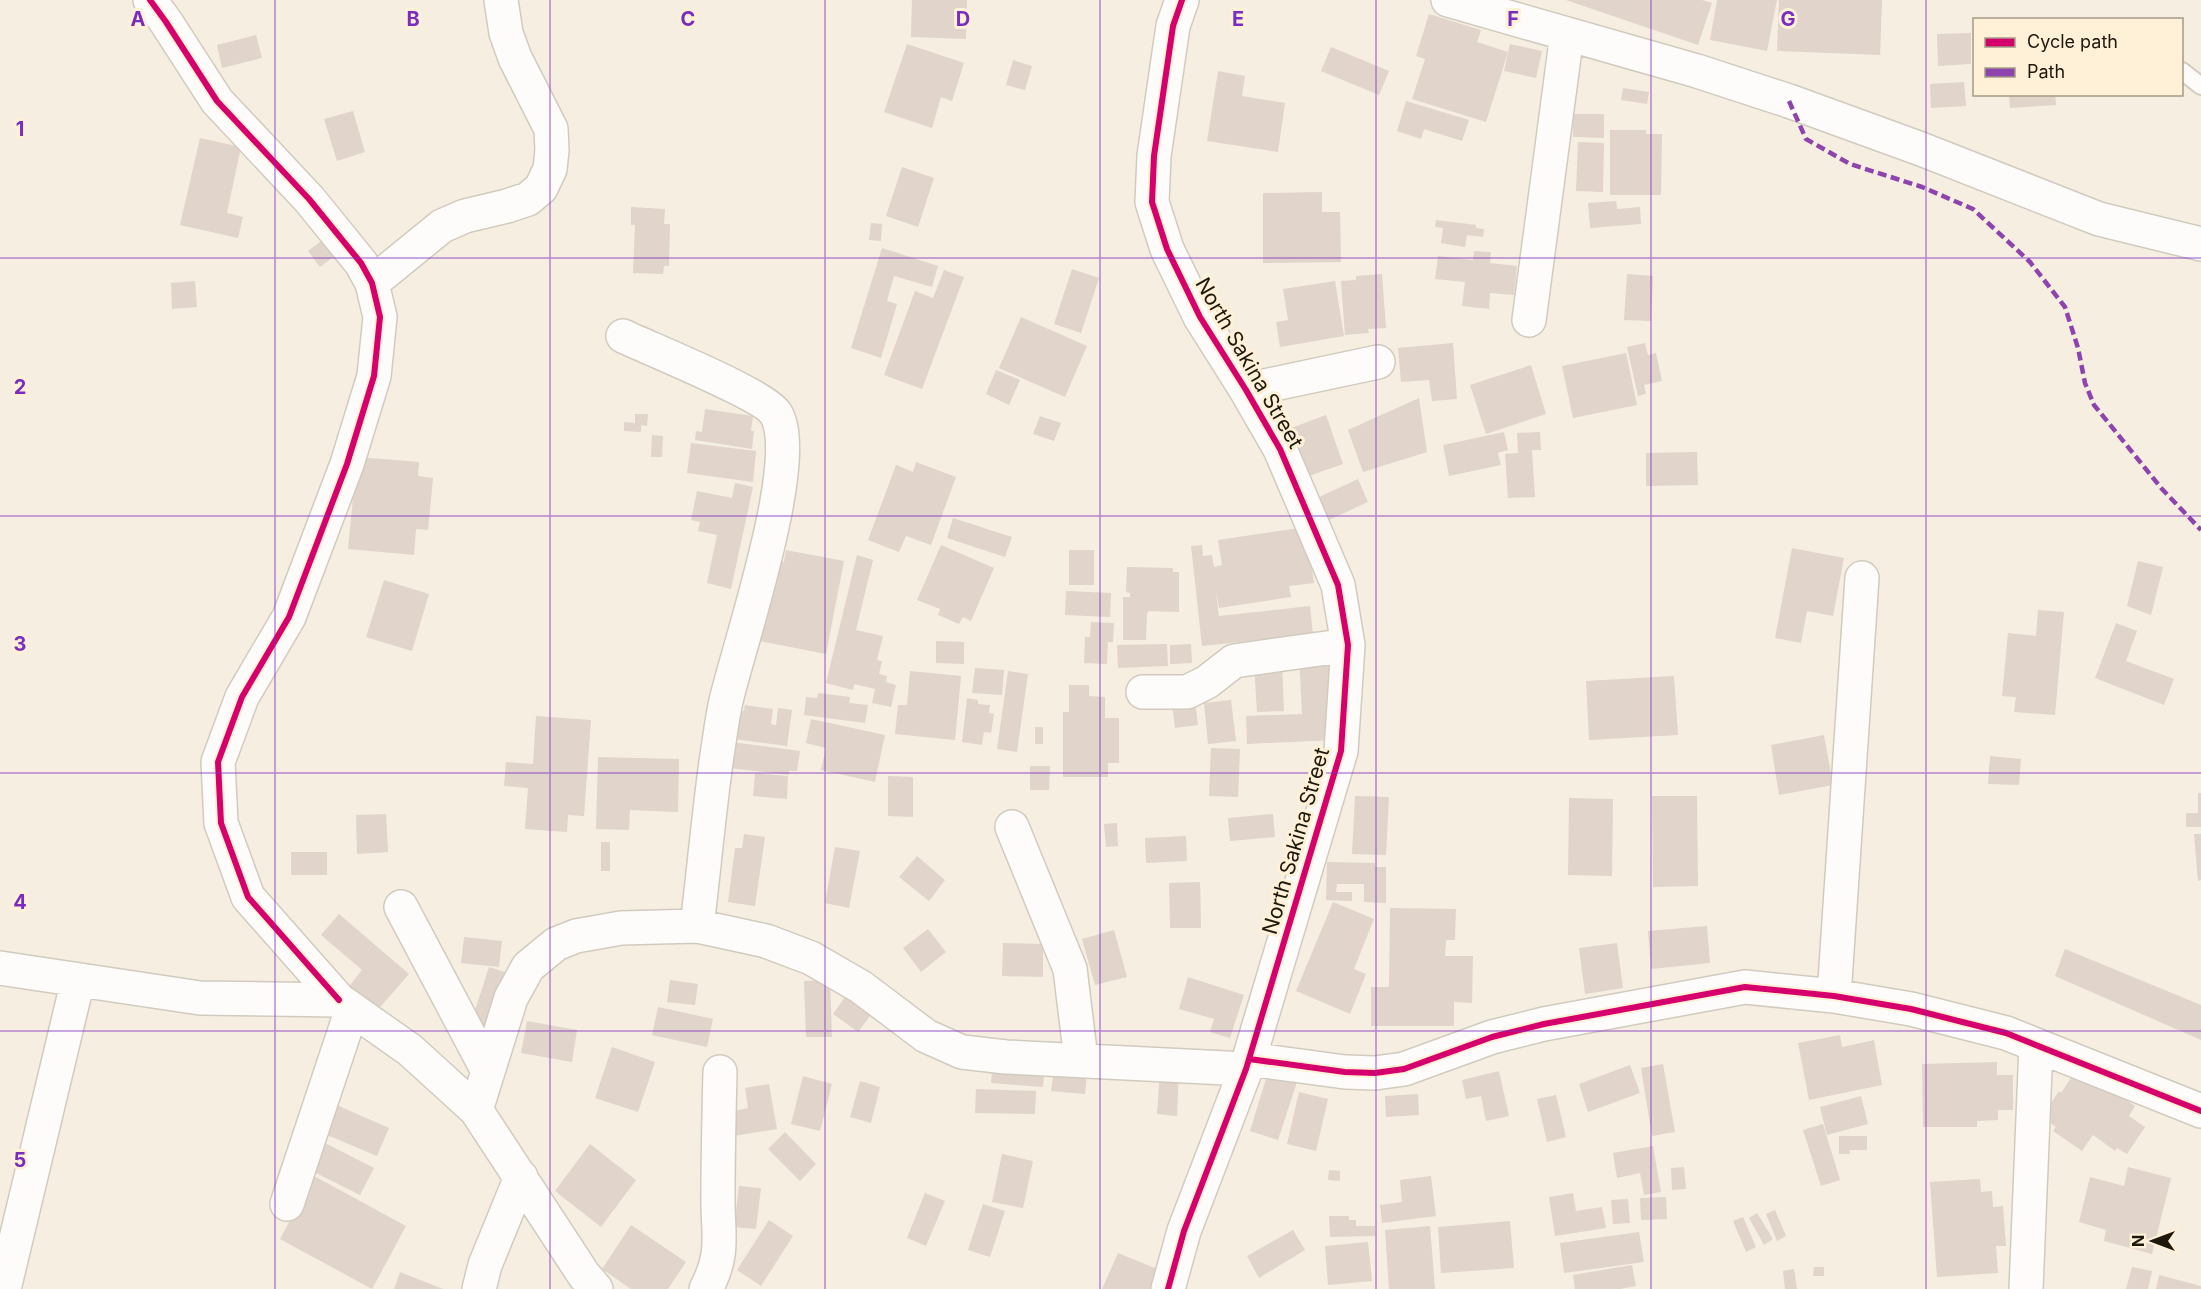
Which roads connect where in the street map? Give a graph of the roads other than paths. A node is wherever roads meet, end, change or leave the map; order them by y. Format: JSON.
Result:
{"nodes":[{"id":1,"x":150,"y":0,"type":"edge"},
{"id":2,"x":501,"y":0,"type":"edge"},
{"id":3,"x":1182,"y":0,"type":"edge"},
{"id":4,"x":1448,"y":0,"type":"edge"},
{"id":5,"x":1567,"y":34,"type":"junction"},
{"id":6,"x":2183,"y":72,"type":"edge"},
{"id":7,"x":2201,"y":86,"type":"edge"},
{"id":8,"x":2201,"y":244,"type":"edge"},
{"id":9,"x":372,"y":283,"type":"junction"},
{"id":10,"x":1529,"y":320,"type":"dead end"},
{"id":11,"x":623,"y":336,"type":"dead end"},
{"id":12,"x":1378,"y":362,"type":"dead end"},
{"id":13,"x":1246,"y":390,"type":"junction"},
{"id":14,"x":1862,"y":578,"type":"dead end"},
{"id":15,"x":1348,"y":645,"type":"junction"},
{"id":16,"x":1143,"y":692,"type":"dead end"},
{"id":17,"x":1012,"y":827,"type":"dead end"},
{"id":18,"x":401,"y":907,"type":"dead end"},
{"id":19,"x":697,"y":926,"type":"junction"},
{"id":20,"x":0,"y":968,"type":"edge"},
{"id":21,"x":78,"y":980,"type":"junction"},
{"id":22,"x":1834,"y":996,"type":"junction"},
{"id":23,"x":346,"y":1004,"type":"junction"},
{"id":24,"x":2036,"y":1045,"type":"junction"},
{"id":25,"x":1081,"y":1059,"type":"junction"},
{"id":26,"x":1248,"y":1064,"type":"junction"},
{"id":27,"x":488,"y":1071,"type":"junction"},
{"id":28,"x":720,"y":1072,"type":"dead end"},
{"id":29,"x":476,"y":1110,"type":"junction"},
{"id":30,"x":2201,"y":1111,"type":"edge"},
{"id":31,"x":521,"y":1177,"type":"junction"},
{"id":32,"x":287,"y":1204,"type":"dead end"},
{"id":33,"x":4,"y":1289,"type":"edge"},
{"id":34,"x":479,"y":1289,"type":"edge"},
{"id":35,"x":596,"y":1289,"type":"edge"},
{"id":36,"x":706,"y":1289,"type":"edge"},
{"id":37,"x":1168,"y":1289,"type":"edge"},
{"id":38,"x":2026,"y":1289,"type":"edge"}],
"edges":[{"from":1,"to":9,"type":"street"},
{"from":2,"to":9,"type":"street"},
{"from":3,"to":13,"type":"street","name":"North Sakina Street"},
{"from":4,"to":5,"type":"street"},
{"from":5,"to":8,"type":"street"},
{"from":5,"to":10,"type":"street"},
{"from":6,"to":7,"type":"lane"},
{"from":9,"to":23,"type":"street"},
{"from":11,"to":19,"type":"street"},
{"from":12,"to":13,"type":"street"},
{"from":13,"to":15,"type":"street","name":"North Sakina Street"},
{"from":14,"to":22,"type":"street"},
{"from":15,"to":16,"type":"street"},
{"from":15,"to":26,"type":"street","name":"North Sakina Street"},
{"from":17,"to":25,"type":"street"},
{"from":18,"to":27,"type":"street"},
{"from":19,"to":25,"type":"street"},
{"from":19,"to":27,"type":"street"},
{"from":20,"to":21,"type":"street"},
{"from":21,"to":23,"type":"street"},
{"from":21,"to":33,"type":"street"},
{"from":22,"to":24,"type":"street"},
{"from":22,"to":26,"type":"street"},
{"from":23,"to":29,"type":"street"},
{"from":23,"to":32,"type":"street"},
{"from":24,"to":30,"type":"street"},
{"from":24,"to":38,"type":"street"},
{"from":25,"to":26,"type":"street"},
{"from":26,"to":37,"type":"street","name":"North Sakina Street"},
{"from":27,"to":29,"type":"street"},
{"from":28,"to":36,"type":"street"},
{"from":29,"to":31,"type":"street"},
{"from":31,"to":34,"type":"street"},
{"from":31,"to":35,"type":"street"}]}
